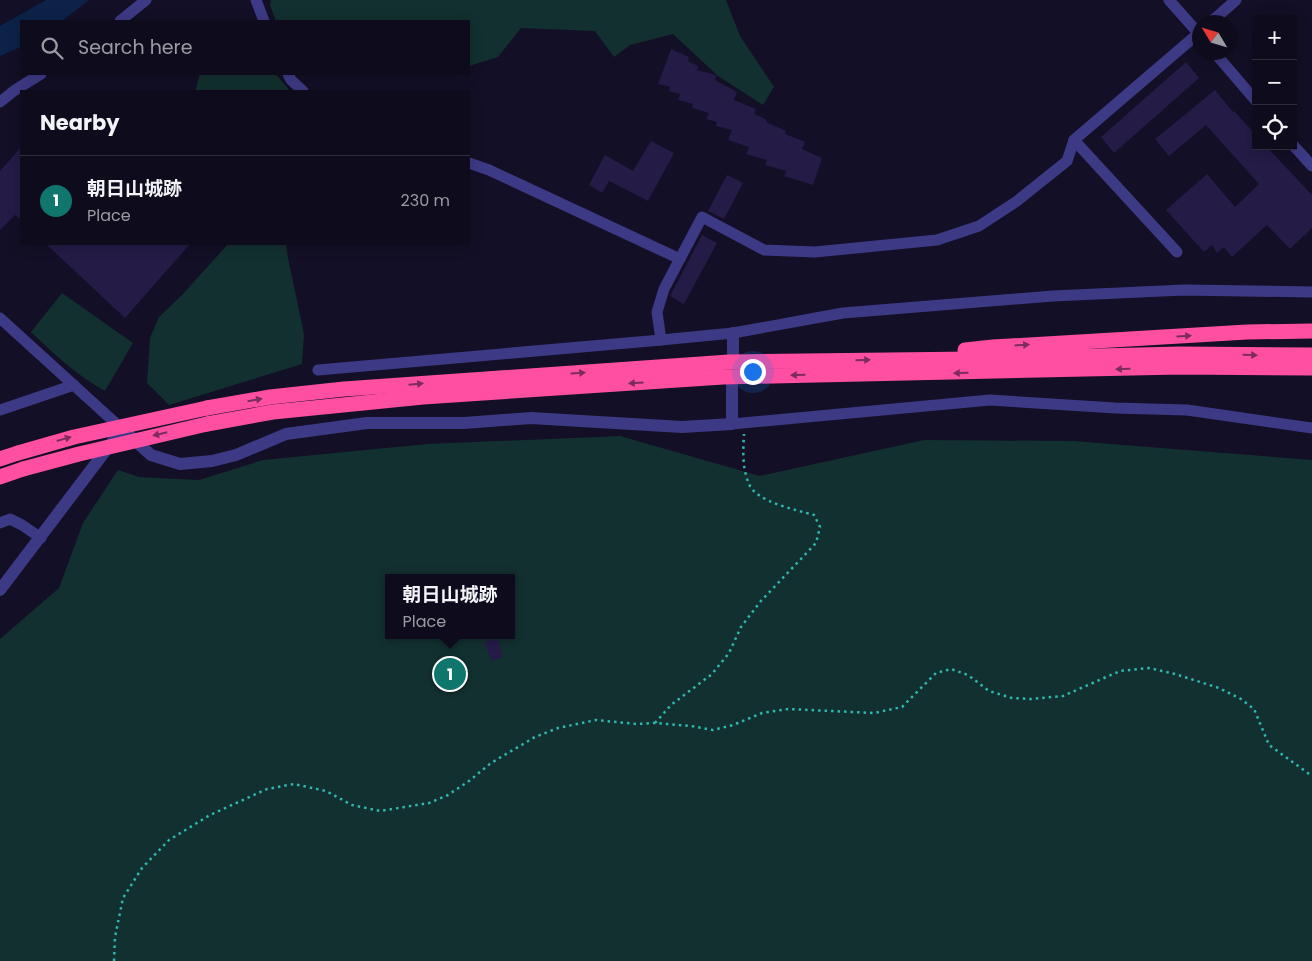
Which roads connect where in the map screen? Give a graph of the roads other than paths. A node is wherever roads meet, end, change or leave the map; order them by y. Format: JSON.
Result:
{"nodes":[{"id":1,"x":146,"y":0,"type":"edge"},
{"id":2,"x":256,"y":0,"type":"edge"},
{"id":3,"x":1169,"y":0,"type":"edge"},
{"id":4,"x":1236,"y":0,"type":"edge"},
{"id":5,"x":1219,"y":15,"type":"edge"},
{"id":6,"x":121,"y":20,"type":"edge"},
{"id":7,"x":264,"y":20,"type":"edge"},
{"id":8,"x":1192,"y":26,"type":"edge"},
{"id":9,"x":1192,"y":40,"type":"edge"},
{"id":10,"x":1221,"y":60,"type":"edge"},
{"id":11,"x":39,"y":75,"type":"edge"},
{"id":12,"x":288,"y":75,"type":"edge"},
{"id":13,"x":302,"y":90,"type":"edge"},
{"id":14,"x":1252,"y":96,"type":"edge"},
{"id":15,"x":0,"y":102,"type":"edge"},
{"id":16,"x":1074,"y":140,"type":"junction"},
{"id":17,"x":1297,"y":149,"type":"edge"},
{"id":18,"x":470,"y":163,"type":"edge"},
{"id":19,"x":1312,"y":166,"type":"edge"},
{"id":20,"x":1177,"y":252,"type":"dead end"},
{"id":21,"x":680,"y":259,"type":"junction"},
{"id":22,"x":1312,"y":292,"type":"edge"},
{"id":23,"x":0,"y":318,"type":"edge"},
{"id":24,"x":1312,"y":332,"type":"edge"},
{"id":25,"x":733,"y":333,"type":"junction"},
{"id":26,"x":661,"y":340,"type":"junction"},
{"id":27,"x":733,"y":353,"type":"dead end"},
{"id":28,"x":1312,"y":356,"type":"edge"},
{"id":29,"x":887,"y":360,"type":"junction"},
{"id":30,"x":1158,"y":368,"type":"junction"},
{"id":31,"x":1312,"y":368,"type":"edge"},
{"id":32,"x":318,"y":370,"type":"dead end"},
{"id":33,"x":1312,"y":379,"type":"edge"},
{"id":34,"x":732,"y":384,"type":"dead end"},
{"id":35,"x":74,"y":385,"type":"junction"},
{"id":36,"x":0,"y":410,"type":"edge"},
{"id":37,"x":738,"y":424,"type":"junction"},
{"id":38,"x":1312,"y":428,"type":"edge"},
{"id":39,"x":122,"y":429,"type":"junction"},
{"id":40,"x":0,"y":459,"type":"edge"},
{"id":41,"x":0,"y":478,"type":"edge"},
{"id":42,"x":0,"y":523,"type":"edge"},
{"id":43,"x":41,"y":538,"type":"junction"},
{"id":44,"x":0,"y":590,"type":"edge"}],
"edges":[{"from":1,"to":6,"type":"street"},
{"from":2,"to":7,"type":"street"},
{"from":3,"to":8,"type":"street"},
{"from":4,"to":5,"type":"street"},
{"from":9,"to":16,"type":"street"},
{"from":10,"to":14,"type":"street"},
{"from":11,"to":15,"type":"street"},
{"from":12,"to":13,"type":"street"},
{"from":16,"to":20,"type":"street"},
{"from":16,"to":21,"type":"street"},
{"from":17,"to":19,"type":"street"},
{"from":18,"to":21,"type":"street"},
{"from":21,"to":26,"type":"street"},
{"from":22,"to":25,"type":"street"},
{"from":23,"to":35,"type":"street"},
{"from":29,"to":24,"type":"highway","one_way":true},
{"from":25,"to":26,"type":"street"},
{"from":25,"to":27,"type":"street"},
{"from":26,"to":32,"type":"street"},
{"from":29,"to":28,"type":"highway","one_way":true},
{"from":40,"to":29,"type":"highway","one_way":true,"bridge":true},
{"from":30,"to":31,"type":"highway"},
{"from":30,"to":33,"type":"highway"},
{"from":30,"to":41,"type":"highway","one_way":true,"bridge":true},
{"from":34,"to":37,"type":"street"},
{"from":35,"to":36,"type":"street"},
{"from":35,"to":39,"type":"street"},
{"from":37,"to":38,"type":"street"},
{"from":37,"to":39,"type":"street"},
{"from":39,"to":43,"type":"street"},
{"from":42,"to":43,"type":"street"},
{"from":43,"to":44,"type":"street"}]}
